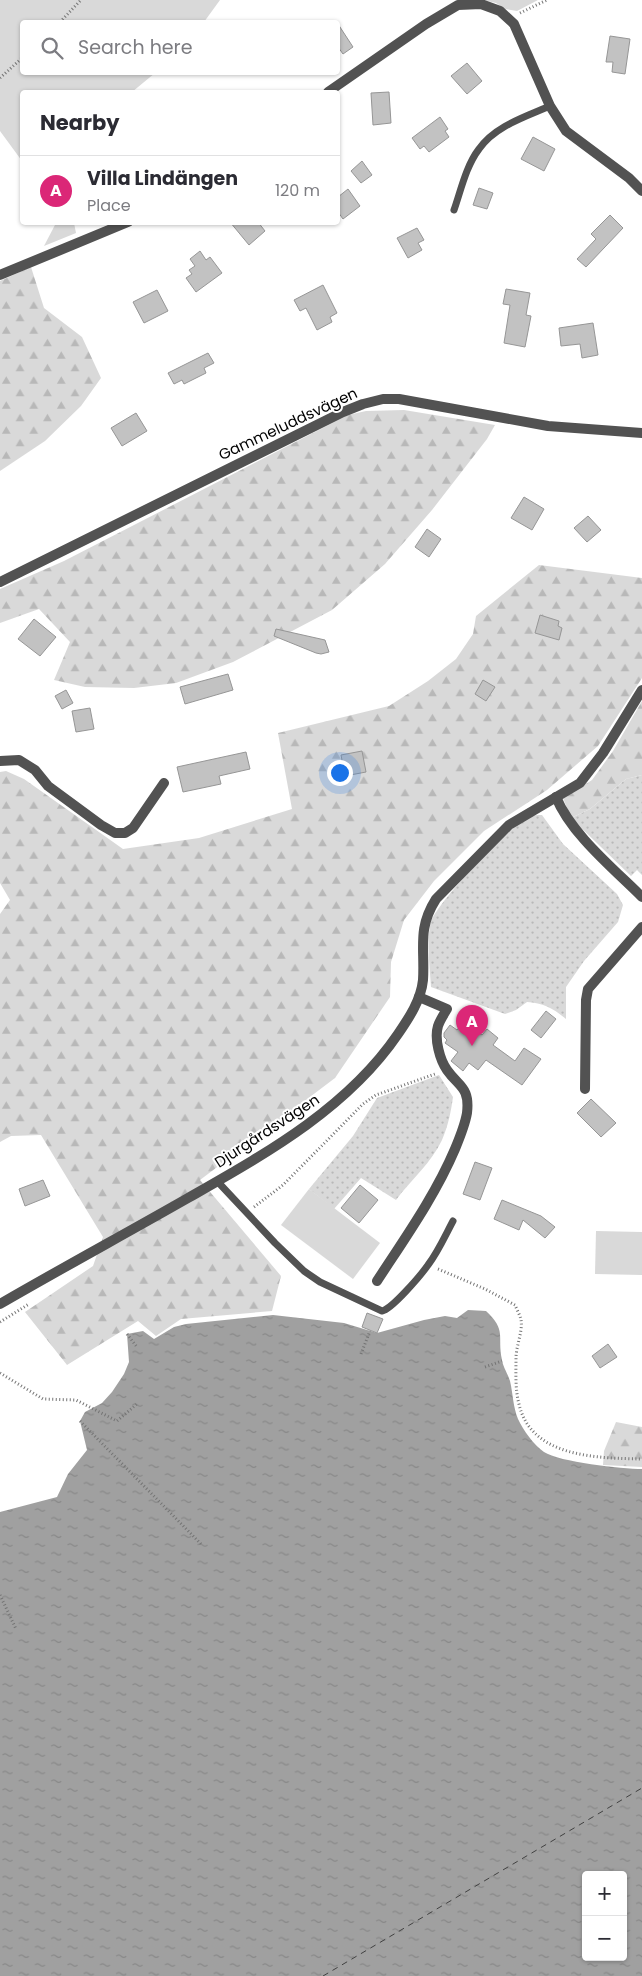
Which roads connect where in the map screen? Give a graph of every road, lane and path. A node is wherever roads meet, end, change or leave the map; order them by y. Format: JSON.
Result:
{"nodes":[{"id":1,"x":81,"y":0,"type":"edge"},
{"id":2,"x":547,"y":0,"type":"edge"},
{"id":3,"x":508,"y":19,"type":"junction"},
{"id":4,"x":62,"y":20,"type":"edge"},
{"id":5,"x":20,"y":60,"type":"edge"},
{"id":6,"x":0,"y":78,"type":"edge"},
{"id":7,"x":331,"y":90,"type":"edge"},
{"id":8,"x":550,"y":106,"type":"junction"},
{"id":9,"x":642,"y":191,"type":"edge"},
{"id":10,"x":454,"y":210,"type":"dead end"},
{"id":11,"x":121,"y":225,"type":"edge"},
{"id":12,"x":0,"y":275,"type":"edge"},
{"id":13,"x":642,"y":433,"type":"edge"},
{"id":14,"x":0,"y":582,"type":"edge"},
{"id":15,"x":642,"y":690,"type":"edge"},
{"id":16,"x":0,"y":761,"type":"edge"},
{"id":17,"x":164,"y":783,"type":"dead end"},
{"id":18,"x":556,"y":797,"type":"junction"},
{"id":19,"x":642,"y":897,"type":"edge"},
{"id":20,"x":642,"y":926,"type":"edge"},
{"id":21,"x":419,"y":998,"type":"junction"},
{"id":22,"x":446,"y":1070,"type":"junction"},
{"id":23,"x":585,"y":1089,"type":"dead end"},
{"id":24,"x":216,"y":1181,"type":"junction"},
{"id":25,"x":244,"y":1210,"type":"junction"},
{"id":26,"x":454,"y":1221,"type":"dead end"},
{"id":27,"x":429,"y":1265,"type":"junction"},
{"id":28,"x":377,"y":1280,"type":"dead end"},
{"id":29,"x":0,"y":1304,"type":"edge"},
{"id":30,"x":370,"y":1331,"type":"dead end"},
{"id":31,"x":127,"y":1334,"type":"dead end"},
{"id":32,"x":138,"y":1347,"type":"dead end"},
{"id":33,"x":360,"y":1354,"type":"dead end"},
{"id":34,"x":502,"y":1360,"type":"dead end"},
{"id":35,"x":485,"y":1367,"type":"dead end"},
{"id":36,"x":0,"y":1373,"type":"edge"},
{"id":37,"x":138,"y":1403,"type":"dead end"},
{"id":38,"x":80,"y":1421,"type":"dead end"},
{"id":39,"x":642,"y":1459,"type":"edge"},
{"id":40,"x":201,"y":1544,"type":"dead end"},
{"id":41,"x":0,"y":1595,"type":"edge"},
{"id":42,"x":16,"y":1629,"type":"dead end"}],
"edges":[{"from":1,"to":4,"type":"path"},
{"from":2,"to":3,"type":"path"},
{"from":3,"to":7,"type":"street"},
{"from":3,"to":8,"type":"street"},
{"from":5,"to":6,"type":"path"},
{"from":8,"to":9,"type":"street"},
{"from":8,"to":10,"type":"lane"},
{"from":11,"to":12,"type":"street"},
{"from":13,"to":14,"type":"street","name":"Gammeluddsvägen"},
{"from":15,"to":18,"type":"street","name":"Djurgårdsvägen"},
{"from":16,"to":17,"type":"street"},
{"from":18,"to":19,"type":"street"},
{"from":18,"to":21,"type":"street","name":"Djurgårdsvägen"},
{"from":20,"to":23,"type":"street"},
{"from":21,"to":22,"type":"street"},
{"from":21,"to":24,"type":"street","name":"Djurgårdsvägen"},
{"from":22,"to":25,"type":"path"},
{"from":22,"to":28,"type":"street"},
{"from":24,"to":25,"type":"lane"},
{"from":24,"to":29,"type":"street","name":"Djurgårdsvägen"},
{"from":25,"to":27,"type":"lane"},
{"from":26,"to":27,"type":"lane"},
{"from":27,"to":39,"type":"path"},
{"from":30,"to":33,"type":"path"},
{"from":31,"to":32,"type":"path"},
{"from":34,"to":35,"type":"path"},
{"from":36,"to":37,"type":"path"},
{"from":38,"to":40,"type":"path"},
{"from":41,"to":42,"type":"path"}]}
